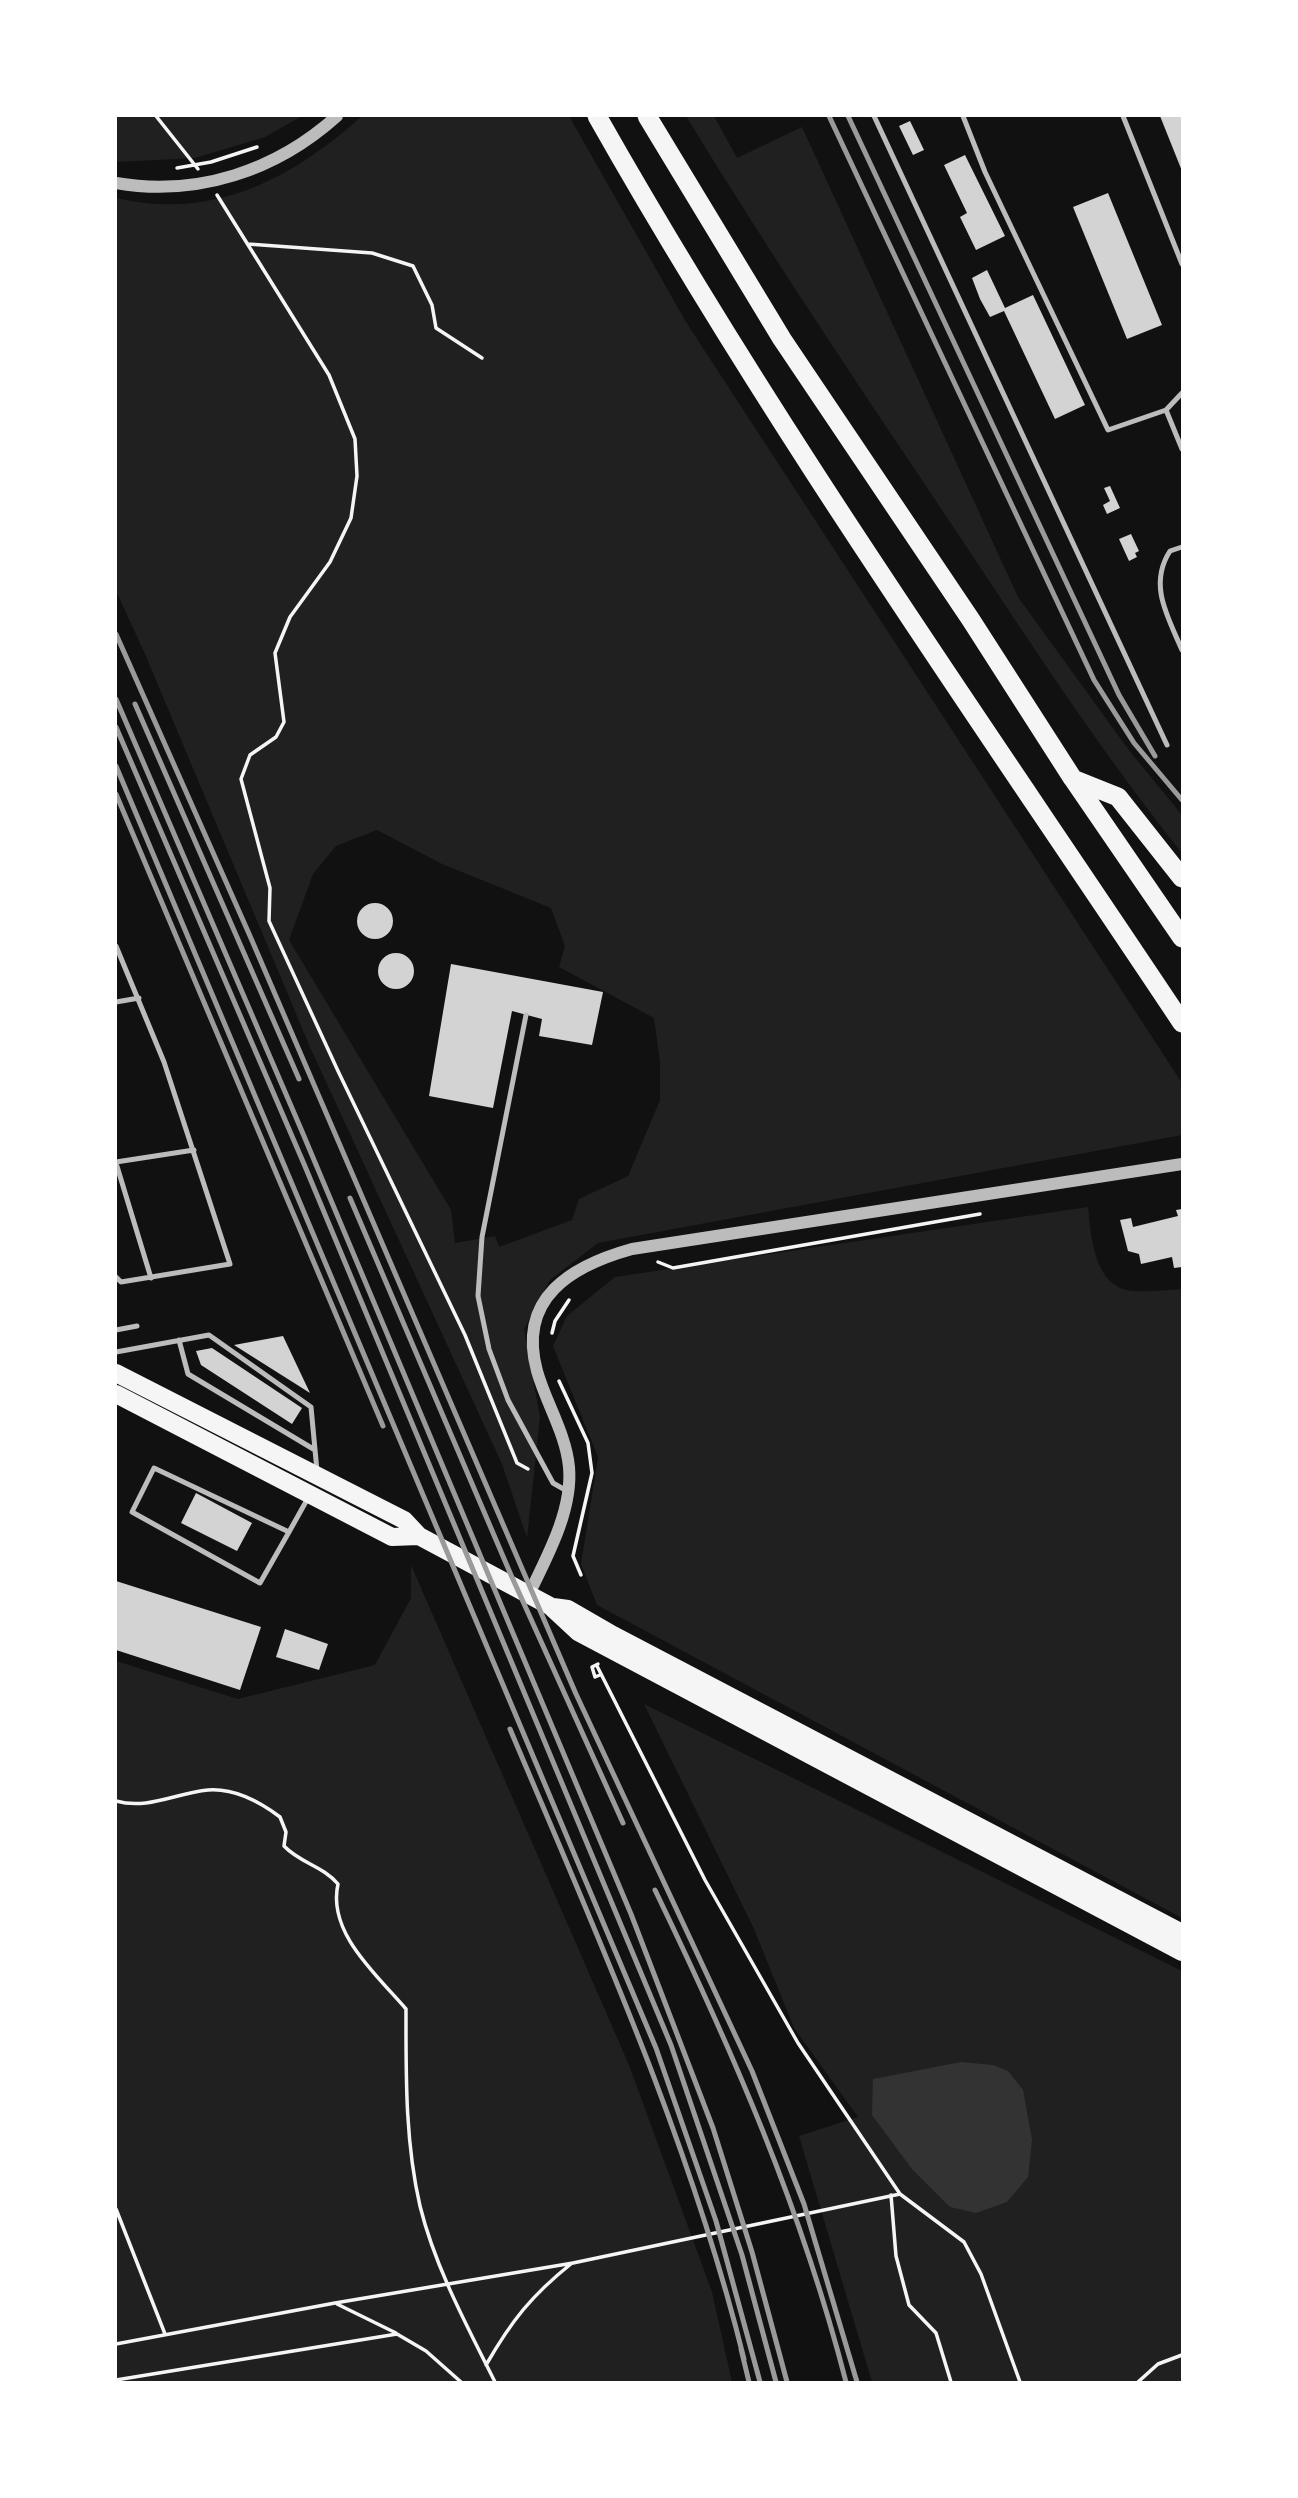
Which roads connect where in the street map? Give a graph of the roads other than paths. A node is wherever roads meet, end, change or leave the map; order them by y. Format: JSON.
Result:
{"nodes":[{"id":1,"x":337,"y":116,"type":"edge"},
{"id":2,"x":597,"y":116,"type":"edge"},
{"id":3,"x":647,"y":116,"type":"edge"},
{"id":4,"x":874,"y":116,"type":"edge"},
{"id":5,"x":963,"y":116,"type":"edge"},
{"id":6,"x":1123,"y":116,"type":"edge"},
{"id":7,"x":116,"y":183,"type":"edge"},
{"id":8,"x":1182,"y":264,"type":"edge"},
{"id":9,"x":1182,"y":393,"type":"edge"},
{"id":10,"x":1166,"y":411,"type":"junction"},
{"id":11,"x":1182,"y":449,"type":"edge"},
{"id":12,"x":1182,"y":547,"type":"edge"},
{"id":13,"x":1182,"y":650,"type":"edge"},
{"id":14,"x":1167,"y":745,"type":"dead end"},
{"id":15,"x":1073,"y":779,"type":"junction"},
{"id":16,"x":1182,"y":878,"type":"edge"},
{"id":17,"x":1182,"y":938,"type":"edge"},
{"id":18,"x":116,"y":946,"type":"edge"},
{"id":19,"x":139,"y":998,"type":"junction"},
{"id":20,"x":116,"y":1002,"type":"edge"},
{"id":21,"x":526,"y":1015,"type":"dead end"},
{"id":22,"x":1182,"y":1023,"type":"edge"},
{"id":23,"x":194,"y":1150,"type":"junction"},
{"id":24,"x":116,"y":1163,"type":"edge"},
{"id":25,"x":1182,"y":1164,"type":"edge"},
{"id":26,"x":116,"y":1277,"type":"edge"},
{"id":27,"x":151,"y":1278,"type":"junction"},
{"id":28,"x":136,"y":1326,"type":"dead end"},
{"id":29,"x":116,"y":1330,"type":"edge"},
{"id":30,"x":179,"y":1340,"type":"junction"},
{"id":31,"x":116,"y":1352,"type":"edge"},
{"id":32,"x":116,"y":1373,"type":"edge"},
{"id":33,"x":116,"y":1394,"type":"edge"},
{"id":34,"x":315,"y":1450,"type":"junction"},
{"id":35,"x":309,"y":1482,"type":"junction"},
{"id":36,"x":567,"y":1491,"type":"junction"},
{"id":37,"x":289,"y":1532,"type":"junction"},
{"id":38,"x":419,"y":1536,"type":"junction"},
{"id":39,"x":529,"y":1594,"type":"junction"},
{"id":40,"x":550,"y":1606,"type":"junction"},
{"id":41,"x":1182,"y":1933,"type":"edge"},
{"id":42,"x":1182,"y":1952,"type":"edge"}],
"edges":[{"from":1,"to":7,"type":"street"},
{"from":2,"to":22,"type":"highway"},
{"from":3,"to":15,"type":"highway"},
{"from":4,"to":14,"type":"lane"},
{"from":5,"to":10,"type":"lane"},
{"from":6,"to":8,"type":"lane"},
{"from":9,"to":10,"type":"lane"},
{"from":10,"to":11,"type":"lane"},
{"from":12,"to":13,"type":"lane"},
{"from":15,"to":16,"type":"highway"},
{"from":15,"to":17,"type":"highway"},
{"from":18,"to":19,"type":"lane"},
{"from":19,"to":20,"type":"lane"},
{"from":19,"to":23,"type":"lane"},
{"from":21,"to":36,"type":"lane"},
{"from":23,"to":24,"type":"lane"},
{"from":23,"to":27,"type":"lane"},
{"from":24,"to":27,"type":"lane"},
{"from":25,"to":36,"type":"street"},
{"from":26,"to":27,"type":"lane"},
{"from":28,"to":29,"type":"lane"},
{"from":30,"to":31,"type":"lane"},
{"from":30,"to":34,"type":"lane"},
{"from":30,"to":34,"type":"lane"},
{"from":32,"to":35,"type":"main road"},
{"from":33,"to":35,"type":"main road"},
{"from":34,"to":35,"type":"lane"},
{"from":35,"to":37,"type":"lane"},
{"from":35,"to":38,"type":"main road"},
{"from":35,"to":38,"type":"main road"},
{"from":36,"to":39,"type":"street"},
{"from":37,"to":37,"type":"lane"},
{"from":38,"to":39,"type":"main road"},
{"from":39,"to":40,"type":"main road"},
{"from":40,"to":41,"type":"main road"},
{"from":40,"to":42,"type":"main road"}]}
